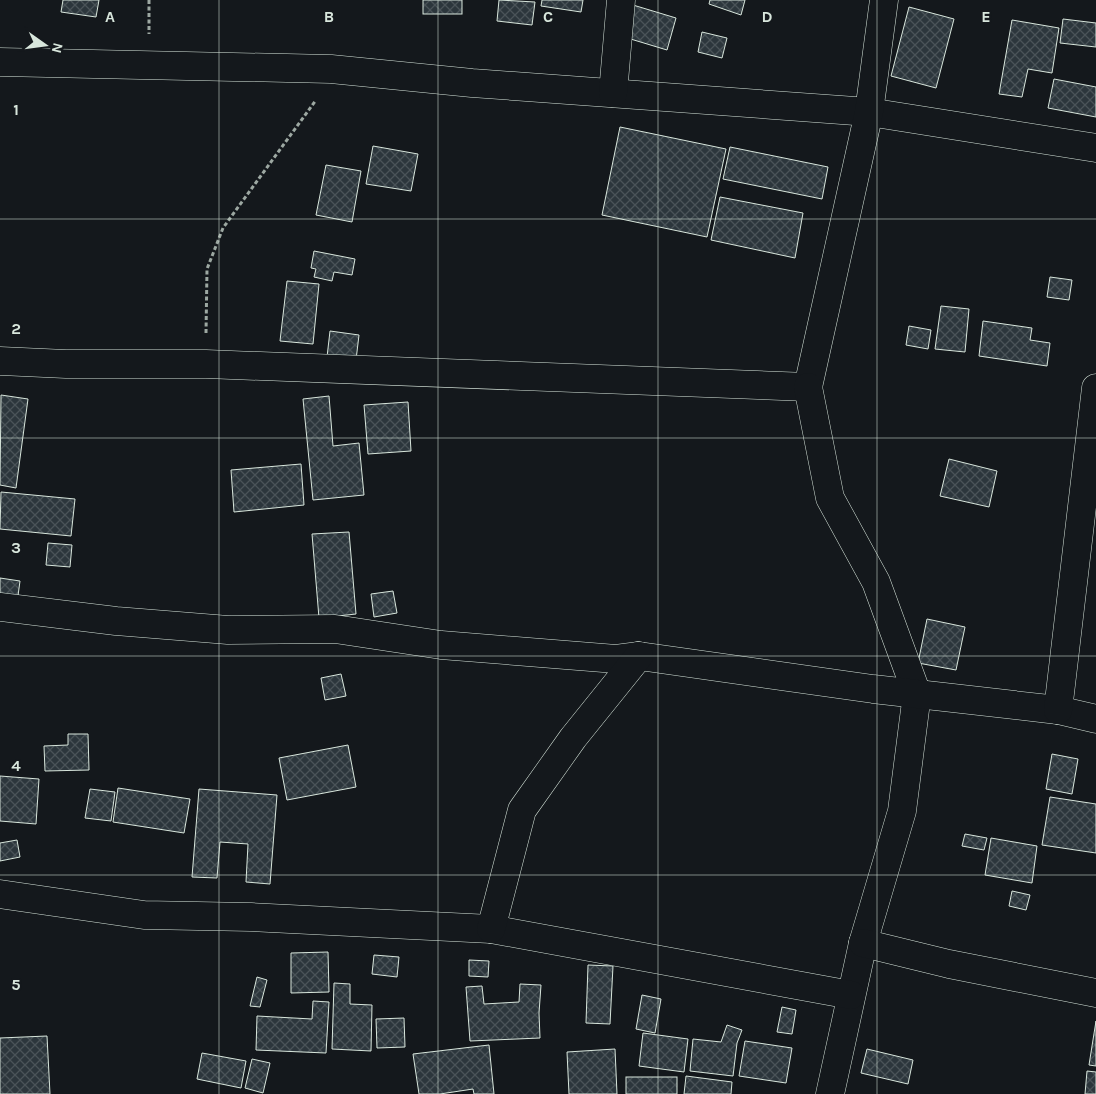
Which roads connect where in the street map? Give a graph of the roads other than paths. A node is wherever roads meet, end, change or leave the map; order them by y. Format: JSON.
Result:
{"nodes":[{"id":1,"x":621,"y":0,"type":"edge"},
{"id":2,"x":884,"y":0,"type":"edge"},
{"id":3,"x":0,"y":62,"type":"edge"},
{"id":4,"x":613,"y":93,"type":"junction"},
{"id":5,"x":869,"y":112,"type":"junction"},
{"id":6,"x":1096,"y":148,"type":"edge"},
{"id":7,"x":0,"y":360,"type":"edge"},
{"id":8,"x":808,"y":387,"type":"junction"},
{"id":9,"x":1096,"y":388,"type":"edge"},
{"id":10,"x":0,"y":607,"type":"edge"},
{"id":11,"x":639,"y":656,"type":"junction"},
{"id":12,"x":917,"y":694,"type":"junction"},
{"id":13,"x":1058,"y":710,"type":"junction"},
{"id":14,"x":1096,"y":719,"type":"edge"},
{"id":15,"x":0,"y":894,"type":"edge"},
{"id":16,"x":491,"y":929,"type":"junction"},
{"id":17,"x":863,"y":943,"type":"junction"},
{"id":18,"x":1096,"y":993,"type":"edge"},
{"id":19,"x":851,"y":995,"type":"junction"},
{"id":20,"x":830,"y":1094,"type":"edge"}],
"edges":[{"from":1,"to":4,"type":"street"},
{"from":2,"to":5,"type":"street"},
{"from":3,"to":4,"type":"street"},
{"from":4,"to":5,"type":"street"},
{"from":5,"to":6,"type":"street"},
{"from":5,"to":8,"type":"street"},
{"from":7,"to":8,"type":"street"},
{"from":8,"to":12,"type":"street"},
{"from":9,"to":13,"type":"street"},
{"from":10,"to":11,"type":"street"},
{"from":11,"to":12,"type":"street"},
{"from":11,"to":16,"type":"street"},
{"from":12,"to":13,"type":"street"},
{"from":12,"to":17,"type":"street"},
{"from":13,"to":14,"type":"street"},
{"from":15,"to":16,"type":"street"},
{"from":16,"to":19,"type":"street"},
{"from":17,"to":18,"type":"street"},
{"from":17,"to":19,"type":"street"},
{"from":19,"to":20,"type":"street"}]}
